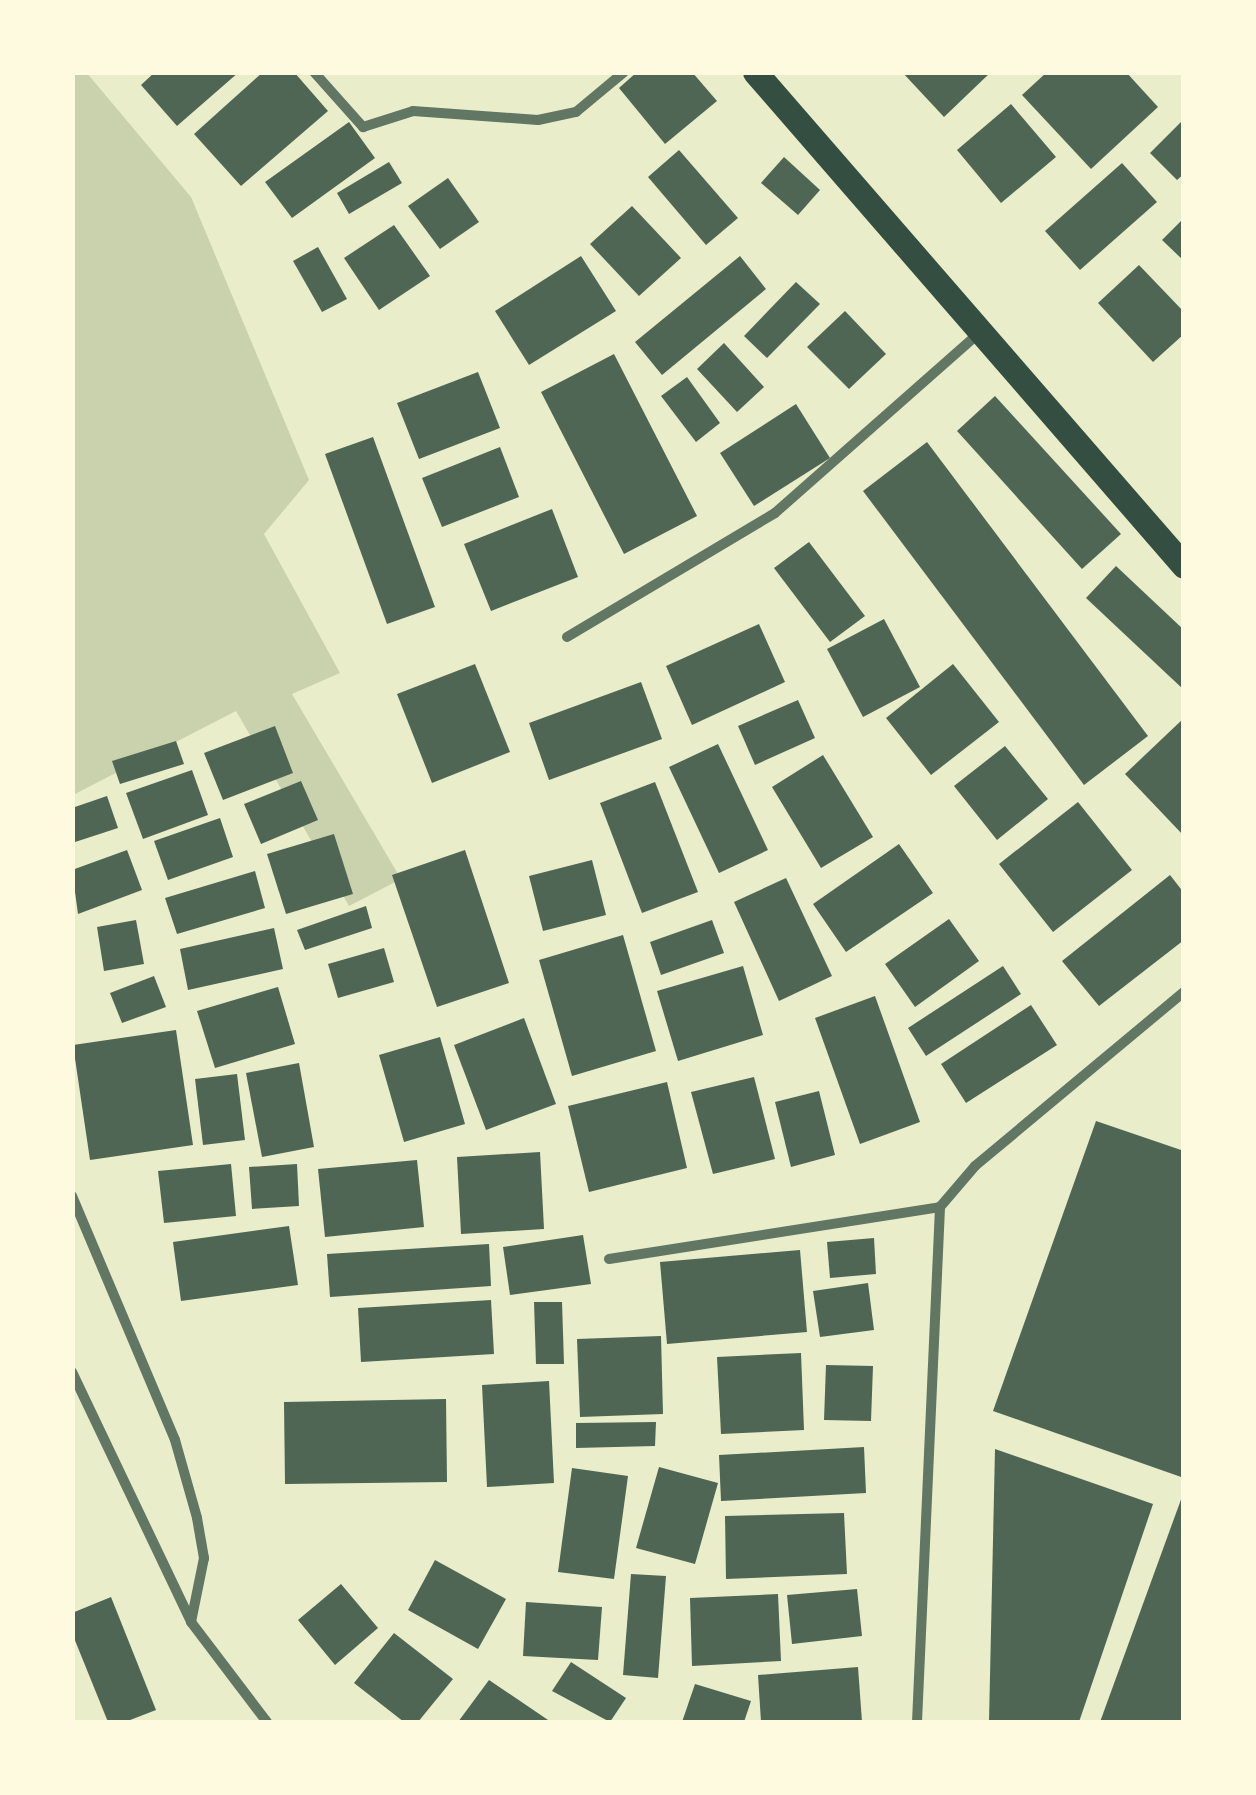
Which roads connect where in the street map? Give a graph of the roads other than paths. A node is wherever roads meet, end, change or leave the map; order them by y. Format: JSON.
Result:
{"nodes":[{"id":1,"x":314,"y":72,"type":"edge"},
{"id":2,"x":624,"y":72,"type":"edge"},
{"id":3,"x":754,"y":72,"type":"edge"},
{"id":4,"x":980,"y":333,"type":"junction"},
{"id":5,"x":1184,"y":566,"type":"edge"},
{"id":6,"x":567,"y":637,"type":"dead end"},
{"id":7,"x":1184,"y":992,"type":"edge"},
{"id":8,"x":72,"y":1196,"type":"edge"},
{"id":9,"x":940,"y":1207,"type":"junction"},
{"id":10,"x":609,"y":1259,"type":"dead end"},
{"id":11,"x":72,"y":1372,"type":"edge"},
{"id":12,"x":191,"y":1622,"type":"junction"},
{"id":13,"x":267,"y":1722,"type":"edge"},
{"id":14,"x":917,"y":1722,"type":"edge"}],
"edges":[{"from":1,"to":2,"type":"street"},
{"from":3,"to":4,"type":"main road"},
{"from":4,"to":5,"type":"main road"},
{"from":4,"to":6,"type":"street"},
{"from":7,"to":9,"type":"street"},
{"from":8,"to":12,"type":"street"},
{"from":9,"to":10,"type":"street"},
{"from":9,"to":14,"type":"street"},
{"from":11,"to":12,"type":"street"},
{"from":12,"to":13,"type":"street"}]}
